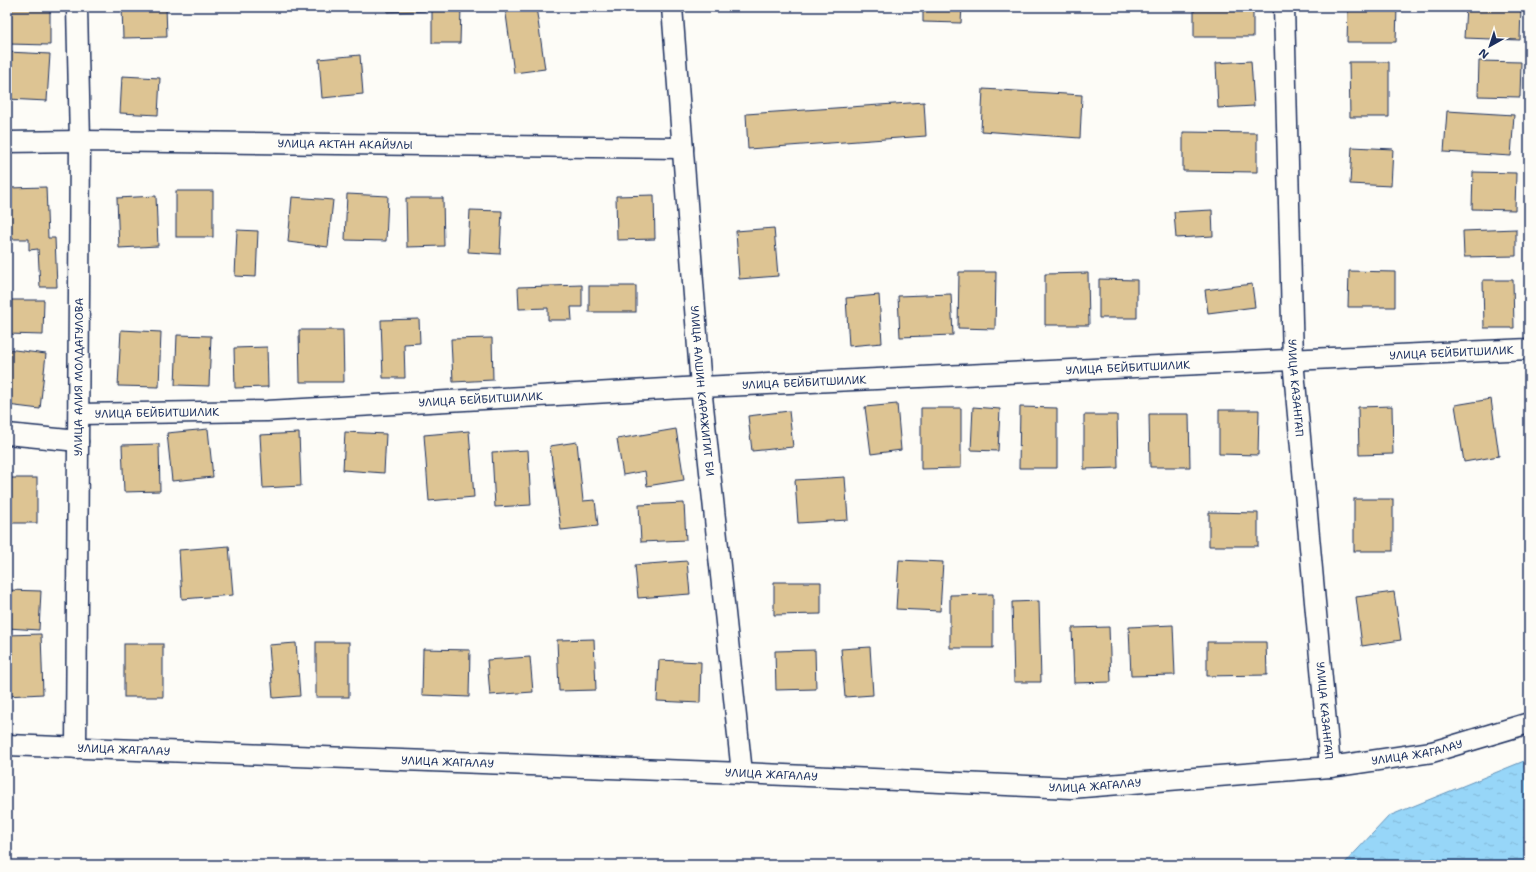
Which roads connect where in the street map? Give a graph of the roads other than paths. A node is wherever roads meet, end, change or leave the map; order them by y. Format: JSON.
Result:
{"nodes":[{"id":1,"x":77,"y":7,"type":"edge"},
{"id":2,"x":672,"y":7,"type":"edge"},
{"id":3,"x":1284,"y":7,"type":"edge"},
{"id":4,"x":80,"y":141,"type":"junction"},
{"id":5,"x":7,"y":142,"type":"edge"},
{"id":6,"x":683,"y":148,"type":"junction"},
{"id":7,"x":1529,"y":349,"type":"edge"},
{"id":8,"x":1293,"y":360,"type":"junction"},
{"id":9,"x":701,"y":387,"type":"junction"},
{"id":10,"x":79,"y":414,"type":"junction"},
{"id":11,"x":7,"y":434,"type":"edge"},
{"id":12,"x":78,"y":441,"type":"junction"},
{"id":13,"x":1529,"y":722,"type":"edge"},
{"id":14,"x":7,"y":745,"type":"edge"},
{"id":15,"x":76,"y":748,"type":"junction"},
{"id":16,"x":1330,"y":767,"type":"junction"},
{"id":17,"x":742,"y":773,"type":"junction"}],
"edges":[{"from":1,"to":4,"type":"street","name":"УЛИЦА АЛИЯ МОЛДАГУЛОВА"},
{"from":2,"to":6,"type":"street","name":"УЛИЦА АЛШИН КАРАЖИГИТ БИ"},
{"from":3,"to":8,"type":"street","name":"УЛИЦА КАЗАНГАП"},
{"from":4,"to":5,"type":"street","name":"УЛИЦА АКТАН АКАЙУЛЫ"},
{"from":4,"to":6,"type":"street","name":"УЛИЦА АКТАН АКАЙУЛЫ"},
{"from":4,"to":10,"type":"street","name":"УЛИЦА АЛИЯ МОЛДАГУЛОВА"},
{"from":6,"to":9,"type":"street","name":"УЛИЦА АЛШИН КАРАЖИГИТ БИ"},
{"from":7,"to":8,"type":"street","name":"УЛИЦА БЕЙБИТШИЛИК"},
{"from":8,"to":9,"type":"street","name":"УЛИЦА БЕЙБИТШИЛИК"},
{"from":8,"to":16,"type":"street","name":"УЛИЦА КАЗАНГАП"},
{"from":9,"to":10,"type":"street","name":"УЛИЦА БЕЙБИТШИЛИК"},
{"from":9,"to":17,"type":"street","name":"УЛИЦА АЛШИН КАРАЖИГИТ БИ"},
{"from":10,"to":12,"type":"street","name":"УЛИЦА АЛИЯ МОЛДАГУЛОВА"},
{"from":11,"to":12,"type":"street"},
{"from":12,"to":15,"type":"street","name":"УЛИЦА АЛИЯ МОЛДАГУЛОВА"},
{"from":13,"to":16,"type":"street","name":"УЛИЦА ЖАГАЛАУ"},
{"from":14,"to":15,"type":"street","name":"УЛИЦА ЖАГАЛАУ"},
{"from":15,"to":17,"type":"street","name":"УЛИЦА ЖАГАЛАУ"},
{"from":16,"to":17,"type":"street","name":"УЛИЦА ЖАГАЛАУ"}]}
